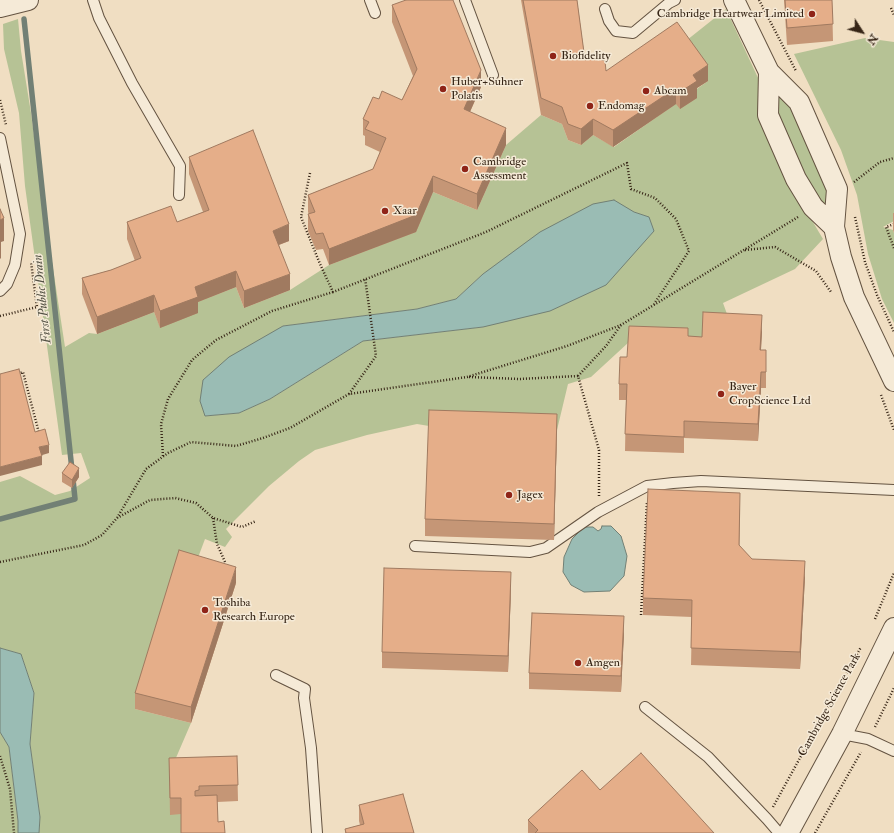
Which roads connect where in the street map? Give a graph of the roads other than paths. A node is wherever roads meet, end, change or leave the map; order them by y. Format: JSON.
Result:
{"nodes":[{"id":1,"x":28,"y":0,"type":"edge"},
{"id":2,"x":94,"y":0,"type":"edge"},
{"id":3,"x":370,"y":0,"type":"edge"},
{"id":4,"x":465,"y":0,"type":"edge"},
{"id":5,"x":675,"y":0,"type":"edge"},
{"id":6,"x":734,"y":0,"type":"edge"},
{"id":7,"x":0,"y":7,"type":"edge"},
{"id":8,"x":605,"y":9,"type":"dead end"},
{"id":9,"x":375,"y":13,"type":"dead end"},
{"id":10,"x":769,"y":72,"type":"junction"},
{"id":11,"x":493,"y":75,"type":"dead end"},
{"id":12,"x":0,"y":138,"type":"edge"},
{"id":13,"x":179,"y":195,"type":"dead end"},
{"id":14,"x":834,"y":227,"type":"junction"},
{"id":15,"x":0,"y":290,"type":"edge"},
{"id":16,"x":894,"y":381,"type":"edge"},
{"id":17,"x":894,"y":490,"type":"edge"},
{"id":18,"x":415,"y":546,"type":"dead end"},
{"id":19,"x":894,"y":628,"type":"edge"},
{"id":20,"x":276,"y":675,"type":"dead end"},
{"id":21,"x":645,"y":707,"type":"dead end"},
{"id":22,"x":842,"y":734,"type":"junction"},
{"id":23,"x":894,"y":751,"type":"edge"},
{"id":24,"x":317,"y":833,"type":"edge"},
{"id":25,"x":779,"y":833,"type":"edge"},
{"id":26,"x":788,"y":833,"type":"edge"}],
"edges":[{"from":1,"to":7,"type":"street"},
{"from":2,"to":13,"type":"lane"},
{"from":3,"to":9,"type":"lane"},
{"from":4,"to":11,"type":"lane"},
{"from":5,"to":8,"type":"lane"},
{"from":6,"to":10,"type":"street"},
{"from":10,"to":14,"type":"street"},
{"from":10,"to":14,"type":"street"},
{"from":12,"to":15,"type":"lane"},
{"from":14,"to":16,"type":"street"},
{"from":17,"to":18,"type":"lane"},
{"from":19,"to":22,"type":"street","name":"Cambridge Science Park"},
{"from":20,"to":24,"type":"lane"},
{"from":21,"to":25,"type":"lane"},
{"from":22,"to":23,"type":"lane"},
{"from":22,"to":26,"type":"street","name":"Cambridge Science Park"}]}
